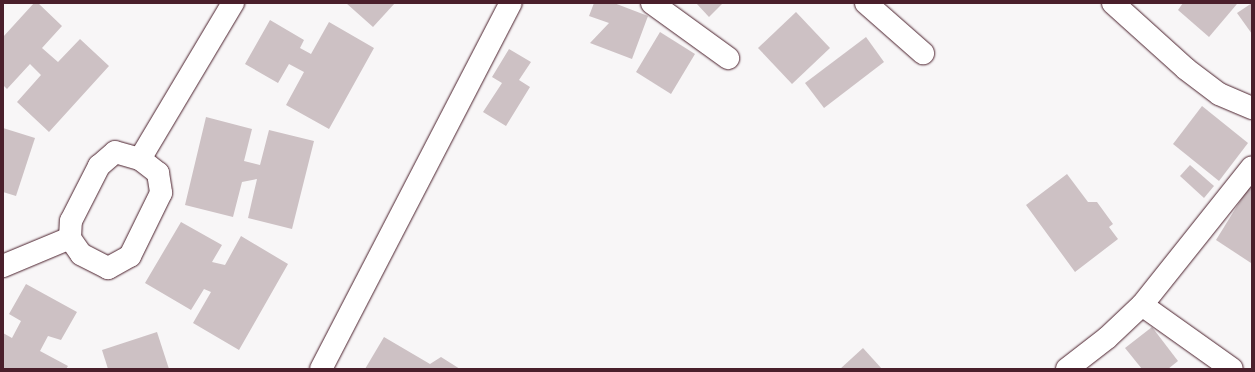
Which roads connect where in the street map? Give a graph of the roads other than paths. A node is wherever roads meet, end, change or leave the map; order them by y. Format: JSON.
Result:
{"nodes":[{"id":1,"x":233,"y":3,"type":"edge"},
{"id":2,"x":511,"y":3,"type":"edge"},
{"id":3,"x":652,"y":3,"type":"edge"},
{"id":4,"x":866,"y":3,"type":"edge"},
{"id":5,"x":1112,"y":3,"type":"edge"},
{"id":6,"x":923,"y":53,"type":"dead end"},
{"id":7,"x":728,"y":58,"type":"dead end"},
{"id":8,"x":1252,"y":108,"type":"edge"},
{"id":9,"x":140,"y":159,"type":"junction"},
{"id":10,"x":1252,"y":167,"type":"edge"},
{"id":11,"x":70,"y":238,"type":"junction"},
{"id":12,"x":3,"y":266,"type":"edge"},
{"id":13,"x":1142,"y":305,"type":"junction"},
{"id":14,"x":321,"y":369,"type":"edge"},
{"id":15,"x":1067,"y":369,"type":"edge"},
{"id":16,"x":1232,"y":369,"type":"edge"}],
"edges":[{"from":1,"to":9,"type":"street"},
{"from":2,"to":14,"type":"street"},
{"from":3,"to":7,"type":"street"},
{"from":4,"to":6,"type":"street"},
{"from":5,"to":8,"type":"street"},
{"from":9,"to":11,"type":"street"},
{"from":9,"to":11,"type":"street"},
{"from":10,"to":13,"type":"street"},
{"from":11,"to":12,"type":"street"},
{"from":13,"to":15,"type":"street"},
{"from":13,"to":16,"type":"street"}]}
